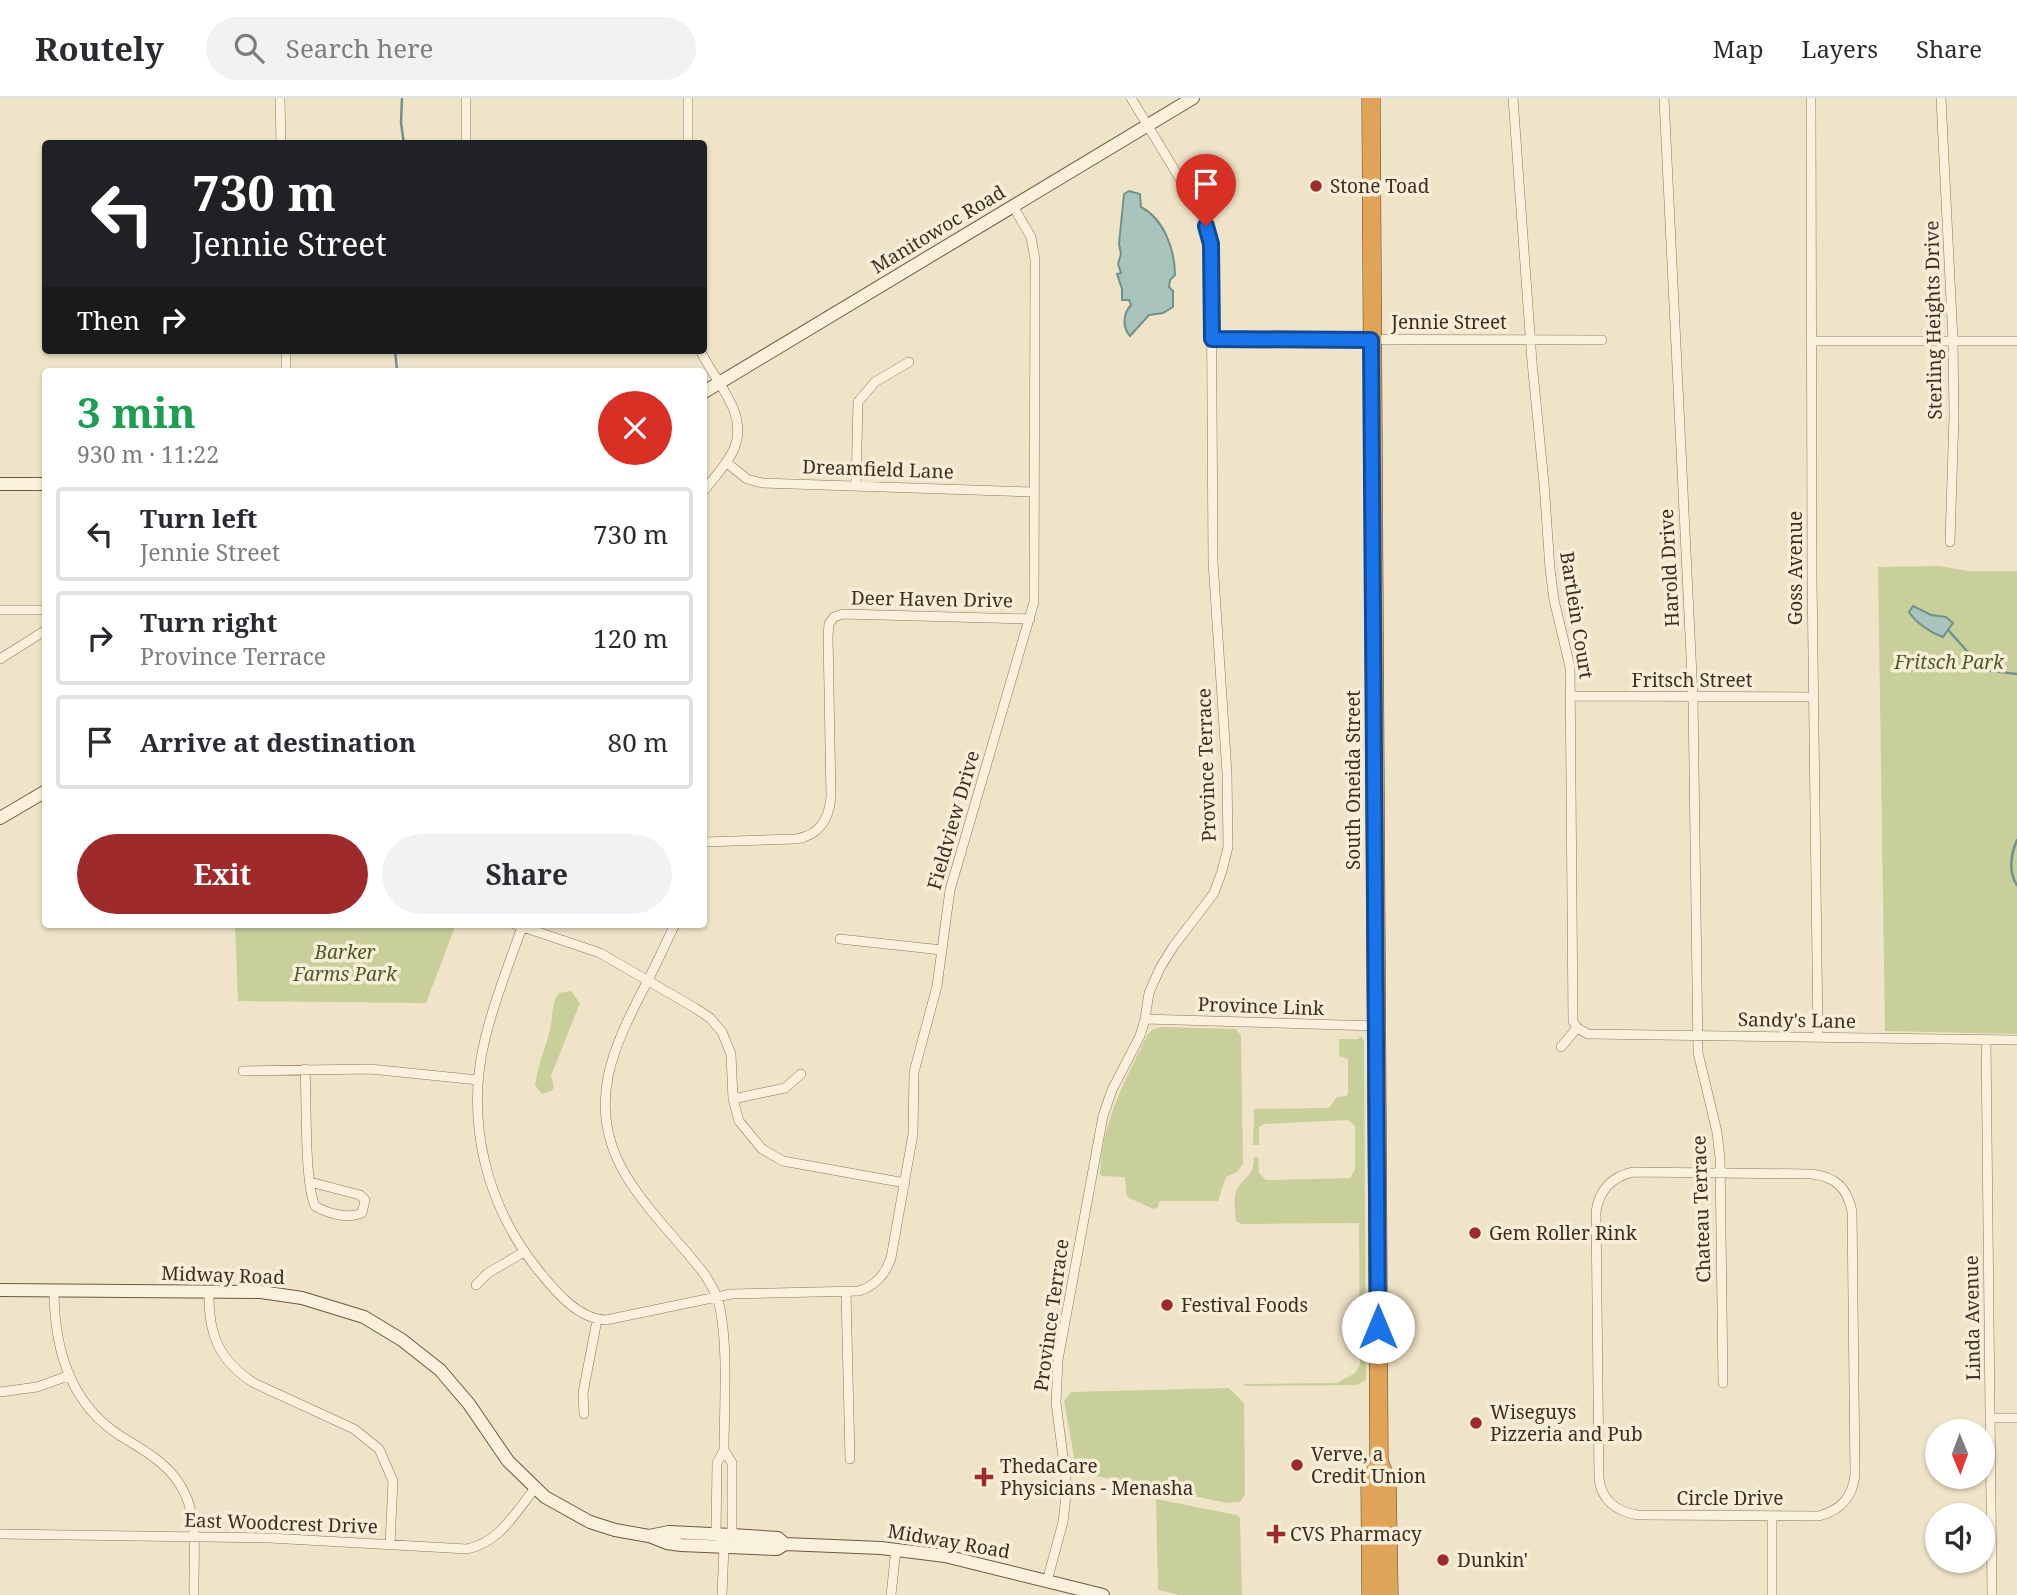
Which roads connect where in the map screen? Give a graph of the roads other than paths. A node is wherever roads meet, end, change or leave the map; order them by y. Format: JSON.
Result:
{"nodes":[{"id":1,"x":280,"y":98,"type":"edge"},
{"id":2,"x":466,"y":98,"type":"edge"},
{"id":3,"x":688,"y":98,"type":"edge"},
{"id":4,"x":1131,"y":98,"type":"edge"},
{"id":5,"x":1193,"y":98,"type":"edge"},
{"id":6,"x":1371,"y":98,"type":"edge"},
{"id":7,"x":1513,"y":98,"type":"edge"},
{"id":8,"x":1664,"y":98,"type":"edge"},
{"id":9,"x":1811,"y":98,"type":"edge"},
{"id":10,"x":1941,"y":98,"type":"edge"},
{"id":11,"x":1148,"y":125,"type":"junction"},
{"id":12,"x":281,"y":140,"type":"edge"},
{"id":13,"x":466,"y":140,"type":"edge"},
{"id":14,"x":688,"y":140,"type":"edge"},
{"id":15,"x":1013,"y":206,"type":"junction"},
{"id":16,"x":1212,"y":339,"type":"junction"},
{"id":17,"x":1371,"y":340,"type":"junction"},
{"id":18,"x":1530,"y":340,"type":"junction"},
{"id":19,"x":1602,"y":340,"type":"dead end"},
{"id":20,"x":1812,"y":341,"type":"junction"},
{"id":21,"x":1954,"y":341,"type":"junction"},
{"id":22,"x":2017,"y":341,"type":"edge"},
{"id":23,"x":702,"y":354,"type":"edge"},
{"id":24,"x":909,"y":362,"type":"dead end"},
{"id":25,"x":719,"y":383,"type":"junction"},
{"id":26,"x":707,"y":390,"type":"edge"},
{"id":27,"x":726,"y":462,"type":"junction"},
{"id":28,"x":0,"y":484,"type":"edge"},
{"id":29,"x":42,"y":484,"type":"edge"},
{"id":30,"x":856,"y":486,"type":"junction"},
{"id":31,"x":707,"y":487,"type":"edge"},
{"id":32,"x":1034,"y":492,"type":"junction"},
{"id":33,"x":1950,"y":542,"type":"dead end"},
{"id":34,"x":0,"y":610,"type":"edge"},
{"id":35,"x":42,"y":610,"type":"edge"},
{"id":36,"x":1030,"y":619,"type":"junction"},
{"id":37,"x":42,"y":633,"type":"edge"},
{"id":38,"x":0,"y":659,"type":"edge"},
{"id":39,"x":1571,"y":696,"type":"junction"},
{"id":40,"x":1814,"y":697,"type":"junction"},
{"id":41,"x":1693,"y":698,"type":"junction"},
{"id":42,"x":42,"y":793,"type":"edge"},
{"id":43,"x":0,"y":818,"type":"edge"},
{"id":44,"x":707,"y":842,"type":"edge"},
{"id":45,"x":517,"y":928,"type":"edge"},
{"id":46,"x":527,"y":928,"type":"edge"},
{"id":47,"x":673,"y":928,"type":"edge"},
{"id":48,"x":839,"y":939,"type":"dead end"},
{"id":49,"x":942,"y":950,"type":"junction"},
{"id":50,"x":648,"y":980,"type":"junction"},
{"id":51,"x":1145,"y":1019,"type":"junction"},
{"id":52,"x":1376,"y":1026,"type":"junction"},
{"id":53,"x":1577,"y":1028,"type":"junction"},
{"id":54,"x":1697,"y":1036,"type":"junction"},
{"id":55,"x":1818,"y":1038,"type":"junction"},
{"id":56,"x":1986,"y":1040,"type":"junction"},
{"id":57,"x":2017,"y":1040,"type":"edge"},
{"id":58,"x":1560,"y":1047,"type":"dead end"},
{"id":59,"x":305,"y":1069,"type":"junction"},
{"id":60,"x":243,"y":1071,"type":"dead end"},
{"id":61,"x":801,"y":1074,"type":"dead end"},
{"id":62,"x":478,"y":1080,"type":"junction"},
{"id":63,"x":733,"y":1099,"type":"junction"},
{"id":64,"x":1721,"y":1172,"type":"junction"},
{"id":65,"x":310,"y":1182,"type":"junction"},
{"id":66,"x":905,"y":1183,"type":"junction"},
{"id":67,"x":524,"y":1252,"type":"junction"},
{"id":68,"x":475,"y":1285,"type":"dead end"},
{"id":69,"x":0,"y":1290,"type":"edge"},
{"id":70,"x":54,"y":1290,"type":"junction"},
{"id":71,"x":209,"y":1292,"type":"junction"},
{"id":72,"x":846,"y":1292,"type":"junction"},
{"id":73,"x":717,"y":1297,"type":"junction"},
{"id":74,"x":597,"y":1320,"type":"junction"},
{"id":75,"x":68,"y":1376,"type":"junction"},
{"id":76,"x":1723,"y":1383,"type":"dead end"},
{"id":77,"x":0,"y":1392,"type":"edge"},
{"id":78,"x":584,"y":1415,"type":"dead end"},
{"id":79,"x":1991,"y":1418,"type":"junction"},
{"id":80,"x":2017,"y":1418,"type":"edge"},
{"id":81,"x":724,"y":1450,"type":"junction"},
{"id":82,"x":850,"y":1459,"type":"dead end"},
{"id":83,"x":1379,"y":1461,"type":"junction"},
{"id":84,"x":535,"y":1488,"type":"junction"},
{"id":85,"x":1772,"y":1516,"type":"junction"},
{"id":86,"x":0,"y":1534,"type":"edge"},
{"id":87,"x":716,"y":1534,"type":"junction"},
{"id":88,"x":732,"y":1535,"type":"junction"},
{"id":89,"x":193,"y":1536,"type":"junction"},
{"id":90,"x":649,"y":1536,"type":"junction"},
{"id":91,"x":390,"y":1544,"type":"junction"},
{"id":92,"x":785,"y":1544,"type":"junction"},
{"id":93,"x":724,"y":1547,"type":"junction"},
{"id":94,"x":896,"y":1549,"type":"junction"},
{"id":95,"x":1047,"y":1581,"type":"junction"},
{"id":96,"x":194,"y":1595,"type":"edge"},
{"id":97,"x":722,"y":1595,"type":"edge"},
{"id":98,"x":891,"y":1595,"type":"edge"},
{"id":99,"x":1103,"y":1595,"type":"edge"},
{"id":100,"x":1371,"y":1595,"type":"edge"},
{"id":101,"x":1389,"y":1595,"type":"edge"},
{"id":102,"x":1772,"y":1595,"type":"edge"},
{"id":103,"x":1992,"y":1595,"type":"edge"}],
"edges":[{"from":1,"to":12,"type":"street"},
{"from":2,"to":13,"type":"street"},
{"from":3,"to":14,"type":"street"},
{"from":4,"to":11,"type":"street","name":"Province Terrace"},
{"from":5,"to":11,"type":"main road","name":"Manitowoc Road"},
{"from":6,"to":17,"type":"highway","name":"South Oneida Street"},
{"from":7,"to":18,"type":"street","name":"Bartlein Court"},
{"from":8,"to":41,"type":"street","name":"Harold Drive"},
{"from":9,"to":20,"type":"street","name":"Goss Avenue"},
{"from":10,"to":21,"type":"street","name":"Sterling Heights Drive"},
{"from":11,"to":15,"type":"main road","name":"Manitowoc Road"},
{"from":11,"to":16,"type":"street","name":"Province Terrace"},
{"from":15,"to":25,"type":"main road","name":"Manitowoc Road"},
{"from":15,"to":32,"type":"street","name":"Fieldview Drive"},
{"from":16,"to":17,"type":"street","name":"Jennie Street"},
{"from":16,"to":51,"type":"street","name":"Province Terrace"},
{"from":17,"to":18,"type":"street","name":"Jennie Street"},
{"from":17,"to":52,"type":"highway","name":"South Oneida Street"},
{"from":18,"to":19,"type":"street","name":"Jennie Street"},
{"from":18,"to":39,"type":"street","name":"Bartlein Court"},
{"from":20,"to":21,"type":"street"},
{"from":20,"to":40,"type":"street","name":"Goss Avenue"},
{"from":21,"to":22,"type":"street"},
{"from":21,"to":33,"type":"street","name":"Sterling Heights Drive"},
{"from":23,"to":25,"type":"street"},
{"from":24,"to":30,"type":"street"},
{"from":25,"to":26,"type":"main road","name":"Manitowoc Road"},
{"from":25,"to":27,"type":"street"},
{"from":27,"to":30,"type":"street","name":"Dreamfield Lane"},
{"from":27,"to":31,"type":"street"},
{"from":28,"to":29,"type":"main road"},
{"from":30,"to":32,"type":"street","name":"Dreamfield Lane"},
{"from":32,"to":36,"type":"street","name":"Fieldview Drive"},
{"from":34,"to":35,"type":"street"},
{"from":36,"to":44,"type":"street","name":"Deer Haven Drive"},
{"from":36,"to":49,"type":"street","name":"Fieldview Drive"},
{"from":37,"to":38,"type":"street"},
{"from":39,"to":41,"type":"street","name":"Fritsch Street"},
{"from":39,"to":53,"type":"street","name":"Bartlein Court"},
{"from":40,"to":41,"type":"street","name":"Fritsch Street"},
{"from":40,"to":55,"type":"street","name":"Goss Avenue"},
{"from":41,"to":54,"type":"street","name":"Harold Drive"},
{"from":42,"to":43,"type":"main road"},
{"from":45,"to":62,"type":"street"},
{"from":46,"to":50,"type":"street"},
{"from":47,"to":50,"type":"street"},
{"from":48,"to":49,"type":"street"},
{"from":49,"to":66,"type":"street","name":"Fieldview Drive"},
{"from":50,"to":63,"type":"street"},
{"from":50,"to":73,"type":"street"},
{"from":51,"to":52,"type":"street","name":"Province Link"},
{"from":51,"to":95,"type":"street","name":"Province Terrace"},
{"from":52,"to":83,"type":"highway","name":"South Oneida Street"},
{"from":53,"to":54,"type":"street","name":"Sandy's Lane"},
{"from":53,"to":58,"type":"street"},
{"from":54,"to":55,"type":"street","name":"Sandy's Lane"},
{"from":54,"to":64,"type":"street","name":"Chateau Terrace"},
{"from":55,"to":56,"type":"street","name":"Sandy's Lane"},
{"from":56,"to":57,"type":"street","name":"Sandy's Lane"},
{"from":56,"to":79,"type":"street","name":"Linda Avenue"},
{"from":59,"to":60,"type":"street"},
{"from":59,"to":62,"type":"street"},
{"from":59,"to":65,"type":"street"},
{"from":61,"to":63,"type":"street"},
{"from":62,"to":67,"type":"street"},
{"from":63,"to":66,"type":"street"},
{"from":64,"to":76,"type":"street","name":"Chateau Terrace"},
{"from":64,"to":85,"type":"street","name":"Circle Drive"},
{"from":64,"to":85,"type":"street","name":"Circle Drive"},
{"from":65,"to":65,"type":"street"},
{"from":66,"to":72,"type":"street","name":"Fieldview Drive"},
{"from":67,"to":68,"type":"street"},
{"from":67,"to":74,"type":"street"},
{"from":69,"to":70,"type":"main road","name":"Midway Road"},
{"from":70,"to":71,"type":"main road","name":"Midway Road"},
{"from":70,"to":75,"type":"street"},
{"from":71,"to":84,"type":"main road","name":"Midway Road"},
{"from":71,"to":91,"type":"street"},
{"from":72,"to":73,"type":"street","name":"Fieldview Drive"},
{"from":72,"to":82,"type":"street"},
{"from":73,"to":74,"type":"street","name":"Fieldview Drive"},
{"from":73,"to":81,"type":"street"},
{"from":74,"to":78,"type":"street"},
{"from":75,"to":77,"type":"street"},
{"from":75,"to":89,"type":"street"},
{"from":79,"to":80,"type":"street"},
{"from":79,"to":103,"type":"street","name":"Linda Avenue"},
{"from":81,"to":87,"type":"street"},
{"from":81,"to":88,"type":"street"},
{"from":83,"to":100,"type":"highway","name":"South Oneida Street"},
{"from":83,"to":101,"type":"highway","name":"South Oneida Street"},
{"from":84,"to":90,"type":"main road","name":"Midway Road"},
{"from":84,"to":91,"type":"street","name":"East Woodcrest Drive"},
{"from":85,"to":102,"type":"street"},
{"from":86,"to":89,"type":"street","name":"East Woodcrest Drive"},
{"from":87,"to":88,"type":"main road","name":"Midway Road"},
{"from":87,"to":90,"type":"main road","name":"Midway Road"},
{"from":87,"to":93,"type":"street"},
{"from":88,"to":92,"type":"main road","name":"Midway Road"},
{"from":88,"to":93,"type":"street"},
{"from":89,"to":91,"type":"street","name":"East Woodcrest Drive"},
{"from":89,"to":96,"type":"street"},
{"from":90,"to":93,"type":"main road","name":"Midway Road"},
{"from":92,"to":93,"type":"main road","name":"Midway Road"},
{"from":92,"to":94,"type":"main road","name":"Midway Road"},
{"from":93,"to":97,"type":"street"},
{"from":94,"to":95,"type":"main road","name":"Midway Road"},
{"from":94,"to":98,"type":"street"},
{"from":95,"to":99,"type":"main road","name":"Midway Road"}]}
